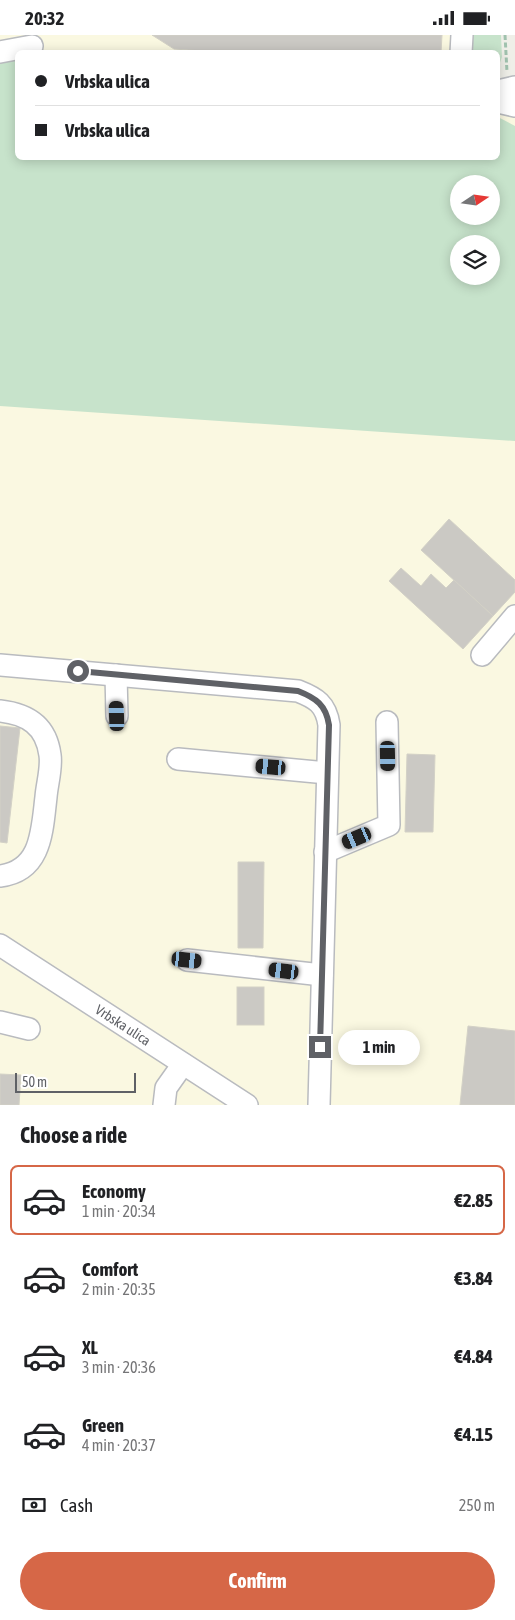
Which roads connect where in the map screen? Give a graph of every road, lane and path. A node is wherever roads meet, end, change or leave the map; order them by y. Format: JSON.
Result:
{"nodes":[{"id":1,"x":462,"y":35,"type":"edge"},
{"id":2,"x":0,"y":41,"type":"edge"},
{"id":3,"x":461,"y":50,"type":"edge"},
{"id":4,"x":0,"y":52,"type":"edge"},
{"id":5,"x":515,"y":87,"type":"edge"},
{"id":6,"x":500,"y":91,"type":"edge"},
{"id":7,"x":500,"y":102,"type":"edge"},
{"id":8,"x":515,"y":106,"type":"edge"},
{"id":9,"x":515,"y":616,"type":"edge"},
{"id":10,"x":482,"y":655,"type":"dead end"},
{"id":11,"x":0,"y":665,"type":"edge"},
{"id":12,"x":116,"y":675,"type":"junction"},
{"id":13,"x":0,"y":711,"type":"edge"},
{"id":14,"x":117,"y":716,"type":"dead end"},
{"id":15,"x":387,"y":722,"type":"dead end"},
{"id":16,"x":178,"y":759,"type":"dead end"},
{"id":17,"x":327,"y":773,"type":"junction"},
{"id":18,"x":326,"y":852,"type":"junction"},
{"id":19,"x":0,"y":876,"type":"edge"},
{"id":20,"x":1,"y":946,"type":"edge"},
{"id":21,"x":187,"y":960,"type":"dead end"},
{"id":22,"x":322,"y":975,"type":"junction"},
{"id":23,"x":0,"y":1022,"type":"edge"},
{"id":24,"x":29,"y":1029,"type":"dead end"},
{"id":25,"x":184,"y":1064,"type":"junction"},
{"id":26,"x":164,"y":1105,"type":"edge"},
{"id":27,"x":247,"y":1105,"type":"edge"},
{"id":28,"x":319,"y":1105,"type":"edge"}],
"edges":[{"from":1,"to":3,"type":"street"},
{"from":2,"to":4,"type":"street"},
{"from":5,"to":6,"type":"street"},
{"from":7,"to":8,"type":"street"},
{"from":9,"to":10,"type":"street"},
{"from":11,"to":12,"type":"street"},
{"from":12,"to":14,"type":"street"},
{"from":12,"to":17,"type":"street"},
{"from":13,"to":19,"type":"street"},
{"from":15,"to":18,"type":"street"},
{"from":16,"to":17,"type":"street"},
{"from":17,"to":18,"type":"street"},
{"from":18,"to":22,"type":"street"},
{"from":20,"to":25,"type":"street","name":"Vrbska ulica"},
{"from":21,"to":22,"type":"street"},
{"from":22,"to":28,"type":"street"},
{"from":23,"to":24,"type":"street"},
{"from":25,"to":26,"type":"street"},
{"from":25,"to":27,"type":"street","name":"Vrbska ulica"}]}
